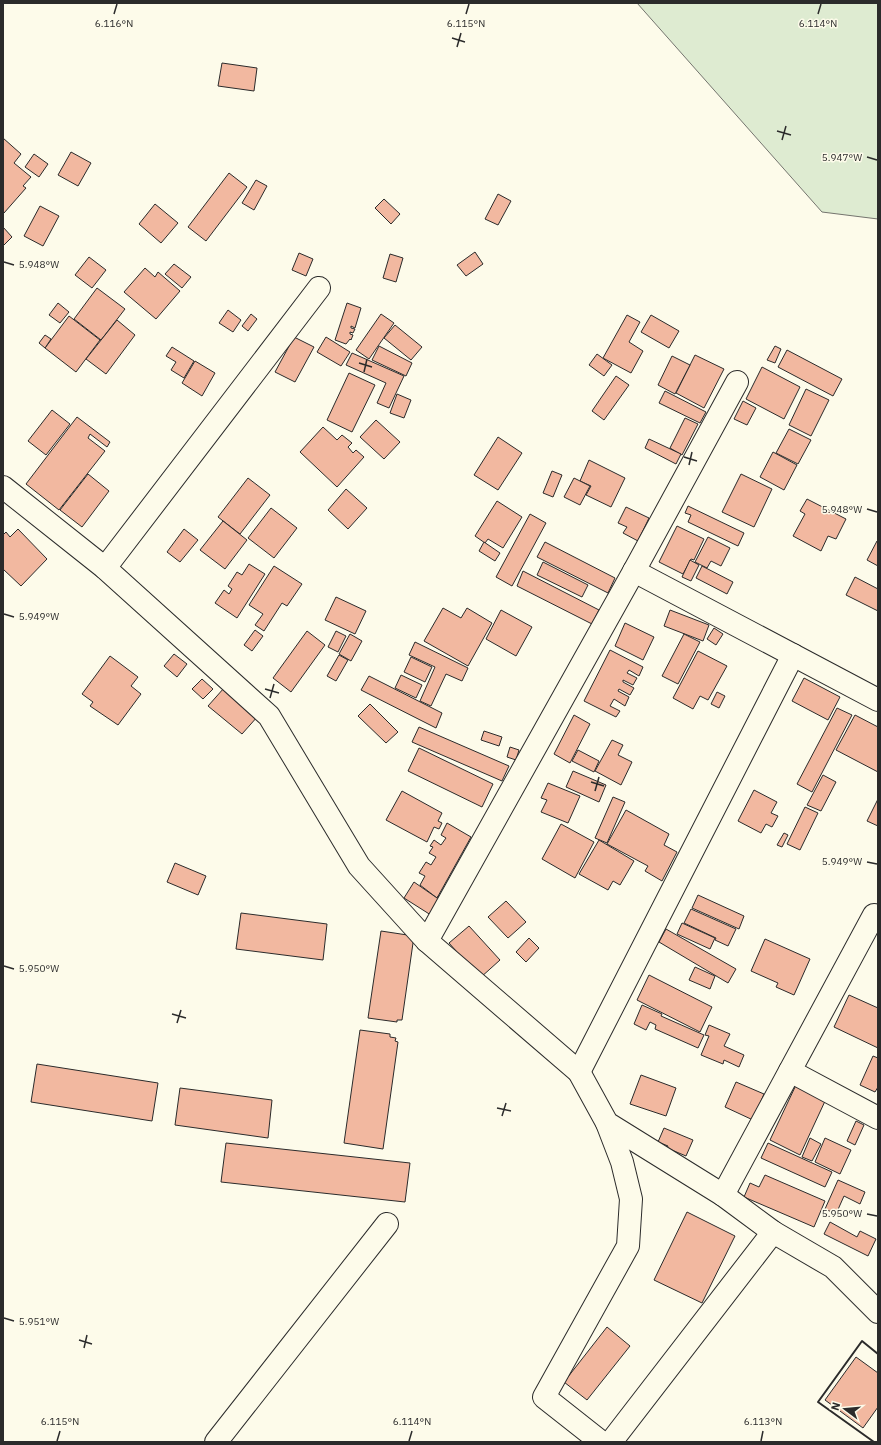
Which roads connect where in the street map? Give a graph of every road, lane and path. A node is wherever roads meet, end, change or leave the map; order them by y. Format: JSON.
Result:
{"nodes":[{"id":1,"x":319,"y":288,"type":"dead end"},
{"id":2,"x":737,"y":382,"type":"dead end"},
{"id":3,"x":3,"y":486,"type":"edge"},
{"id":4,"x":105,"y":568,"type":"junction"},
{"id":5,"x":634,"y":571,"type":"junction"},
{"id":6,"x":793,"y":654,"type":"junction"},
{"id":7,"x":878,"y":700,"type":"edge"},
{"id":8,"x":878,"y":917,"type":"edge"},
{"id":9,"x":427,"y":941,"type":"junction"},
{"id":10,"x":790,"y":1071,"type":"junction"},
{"id":11,"x":579,"y":1072,"type":"junction"},
{"id":12,"x":878,"y":1118,"type":"edge"},
{"id":13,"x":607,"y":1123,"type":"junction"},
{"id":14,"x":723,"y":1195,"type":"junction"},
{"id":15,"x":388,"y":1224,"type":"dead end"},
{"id":16,"x":773,"y":1232,"type":"junction"},
{"id":17,"x":878,"y":1312,"type":"edge"},
{"id":18,"x":216,"y":1442,"type":"edge"},
{"id":19,"x":601,"y":1442,"type":"edge"},
{"id":20,"x":611,"y":1442,"type":"edge"}],
"edges":[{"from":1,"to":4,"type":"street"},
{"from":2,"to":5,"type":"street"},
{"from":3,"to":4,"type":"street"},
{"from":4,"to":9,"type":"street"},
{"from":5,"to":6,"type":"street"},
{"from":5,"to":9,"type":"street"},
{"from":6,"to":7,"type":"street"},
{"from":6,"to":11,"type":"street"},
{"from":8,"to":10,"type":"street"},
{"from":9,"to":11,"type":"street"},
{"from":10,"to":12,"type":"street"},
{"from":10,"to":14,"type":"street"},
{"from":11,"to":13,"type":"street"},
{"from":13,"to":14,"type":"street"},
{"from":13,"to":19,"type":"street"},
{"from":14,"to":16,"type":"street"},
{"from":15,"to":18,"type":"street"},
{"from":16,"to":17,"type":"street"},
{"from":16,"to":20,"type":"street"}]}
